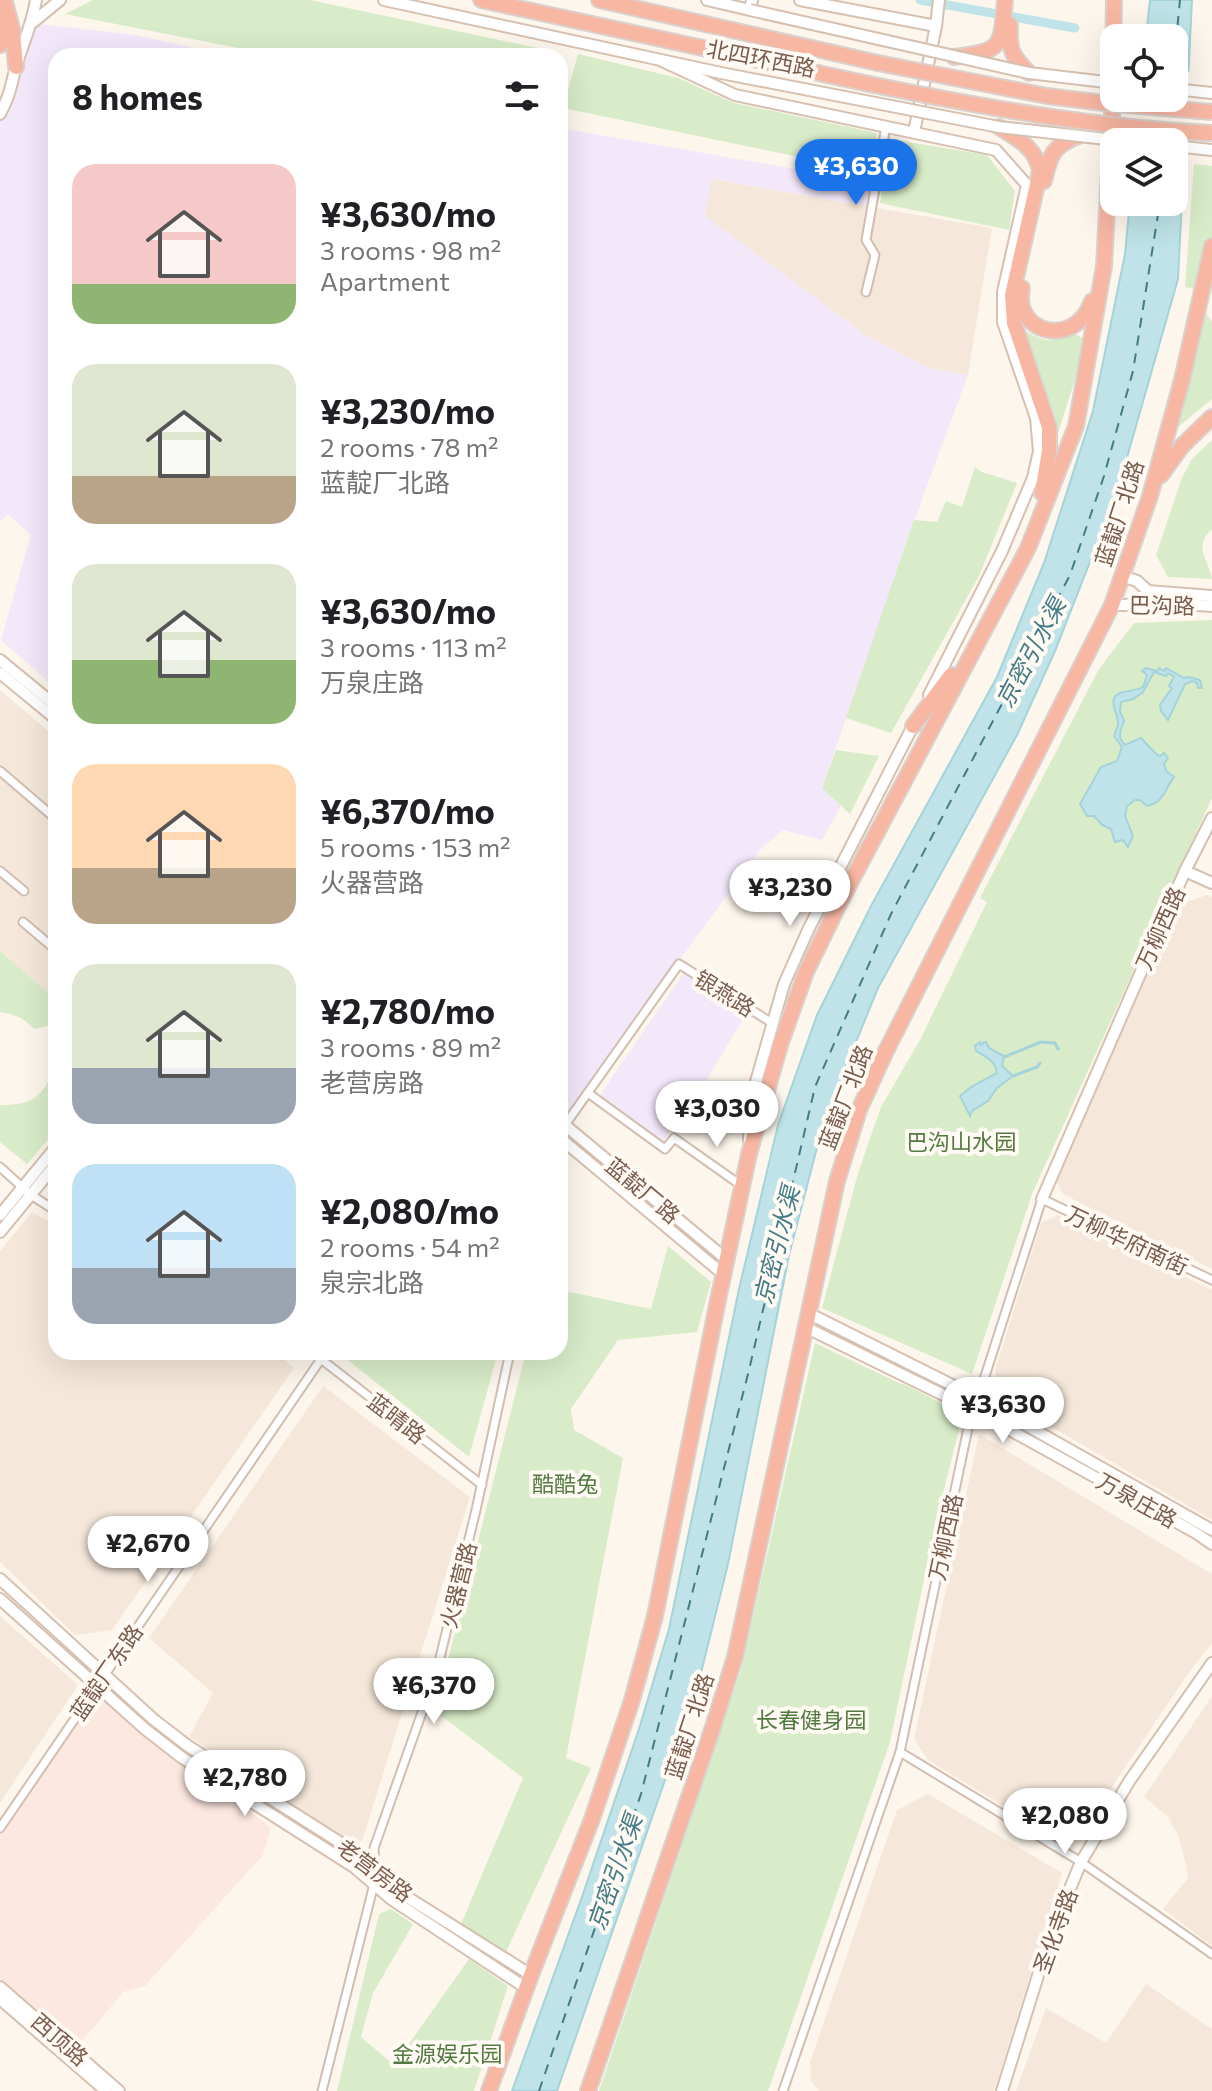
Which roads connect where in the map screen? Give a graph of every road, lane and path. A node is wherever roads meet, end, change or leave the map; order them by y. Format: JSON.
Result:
{"nodes":[{"id":1,"x":36,"y":0,"type":"edge"},
{"id":2,"x":60,"y":0,"type":"edge"},
{"id":3,"x":384,"y":0,"type":"edge"},
{"id":4,"x":481,"y":0,"type":"edge"},
{"id":5,"x":599,"y":0,"type":"edge"},
{"id":6,"x":707,"y":0,"type":"edge"},
{"id":7,"x":800,"y":0,"type":"edge"},
{"id":8,"x":939,"y":0,"type":"edge"},
{"id":9,"x":1005,"y":0,"type":"edge"},
{"id":10,"x":1012,"y":0,"type":"edge"},
{"id":11,"x":1114,"y":0,"type":"edge"},
{"id":12,"x":4,"y":1,"type":"edge"},
{"id":13,"x":751,"y":5,"type":"edge"},
{"id":14,"x":32,"y":23,"type":"junction"},
{"id":15,"x":936,"y":26,"type":"junction"},
{"id":16,"x":0,"y":45,"type":"edge"},
{"id":17,"x":951,"y":57,"type":"junction"},
{"id":18,"x":662,"y":61,"type":"junction"},
{"id":19,"x":16,"y":67,"type":"junction"},
{"id":20,"x":1029,"y":73,"type":"junction"},
{"id":21,"x":1100,"y":81,"type":"edge"},
{"id":22,"x":1188,"y":90,"type":"edge"},
{"id":23,"x":1212,"y":93,"type":"edge"},
{"id":24,"x":1212,"y":112,"type":"edge"},
{"id":25,"x":0,"y":114,"type":"edge"},
{"id":26,"x":886,"y":126,"type":"junction"},
{"id":27,"x":999,"y":127,"type":"junction"},
{"id":28,"x":914,"y":132,"type":"junction"},
{"id":29,"x":1212,"y":133,"type":"edge"},
{"id":30,"x":1078,"y":136,"type":"junction"},
{"id":31,"x":1100,"y":138,"type":"edge"},
{"id":32,"x":1188,"y":147,"type":"edge"},
{"id":33,"x":1212,"y":150,"type":"edge"},
{"id":34,"x":1212,"y":246,"type":"edge"},
{"id":35,"x":1104,"y":266,"type":"junction"},
{"id":36,"x":866,"y":292,"type":"dead end"},
{"id":37,"x":1016,"y":302,"type":"junction"},
{"id":38,"x":1212,"y":417,"type":"edge"},
{"id":39,"x":1150,"y":496,"type":"junction"},
{"id":40,"x":1028,"y":548,"type":"junction"},
{"id":41,"x":1122,"y":576,"type":"junction"},
{"id":42,"x":1212,"y":596,"type":"edge"},
{"id":43,"x":1112,"y":605,"type":"junction"},
{"id":44,"x":1212,"y":606,"type":"edge"},
{"id":45,"x":976,"y":643,"type":"junction"},
{"id":46,"x":0,"y":660,"type":"edge"},
{"id":47,"x":0,"y":673,"type":"edge"},
{"id":48,"x":48,"y":699,"type":"edge"},
{"id":49,"x":48,"y":712,"type":"edge"},
{"id":50,"x":913,"y":726,"type":"junction"},
{"id":51,"x":0,"y":771,"type":"edge"},
{"id":52,"x":48,"y":812,"type":"edge"},
{"id":53,"x":1212,"y":818,"type":"edge"},
{"id":54,"x":0,"y":871,"type":"edge"},
{"id":55,"x":1185,"y":871,"type":"junction"},
{"id":56,"x":1212,"y":883,"type":"edge"},
{"id":57,"x":24,"y":891,"type":"dead end"},
{"id":58,"x":23,"y":922,"type":"dead end"},
{"id":59,"x":48,"y":943,"type":"edge"},
{"id":60,"x":772,"y":1023,"type":"junction"},
{"id":61,"x":588,"y":1093,"type":"junction"},
{"id":62,"x":568,"y":1120,"type":"edge"},
{"id":63,"x":568,"y":1135,"type":"edge"},
{"id":64,"x":749,"y":1154,"type":"junction"},
{"id":65,"x":48,"y":1159,"type":"edge"},
{"id":66,"x":0,"y":1167,"type":"edge"},
{"id":67,"x":48,"y":1171,"type":"edge"},
{"id":68,"x":742,"y":1186,"type":"junction"},
{"id":69,"x":27,"y":1191,"type":"junction"},
{"id":70,"x":1042,"y":1199,"type":"junction"},
{"id":71,"x":48,"y":1205,"type":"edge"},
{"id":72,"x":0,"y":1215,"type":"edge"},
{"id":73,"x":0,"y":1232,"type":"edge"},
{"id":74,"x":725,"y":1266,"type":"junction"},
{"id":75,"x":1212,"y":1280,"type":"edge"},
{"id":76,"x":807,"y":1320,"type":"junction"},
{"id":77,"x":320,"y":1360,"type":"edge"},
{"id":78,"x":322,"y":1360,"type":"edge"},
{"id":79,"x":508,"y":1360,"type":"edge"},
{"id":80,"x":975,"y":1404,"type":"junction"},
{"id":81,"x":482,"y":1485,"type":"junction"},
{"id":82,"x":1212,"y":1530,"type":"edge"},
{"id":83,"x":1212,"y":1544,"type":"edge"},
{"id":84,"x":0,"y":1579,"type":"edge"},
{"id":85,"x":0,"y":1599,"type":"edge"},
{"id":86,"x":1212,"y":1663,"type":"edge"},
{"id":87,"x":104,"y":1674,"type":"junction"},
{"id":88,"x":97,"y":1686,"type":"junction"},
{"id":89,"x":900,"y":1752,"type":"junction"},
{"id":90,"x":0,"y":1828,"type":"edge"},
{"id":91,"x":1081,"y":1862,"type":"junction"},
{"id":92,"x":375,"y":1872,"type":"junction"},
{"id":93,"x":374,"y":1885,"type":"junction"},
{"id":94,"x":1212,"y":1954,"type":"edge"},
{"id":95,"x":529,"y":1982,"type":"junction"},
{"id":96,"x":0,"y":1987,"type":"edge"},
{"id":97,"x":0,"y":1999,"type":"edge"},
{"id":98,"x":786,"y":2090,"type":"edge"},
{"id":99,"x":106,"y":2091,"type":"edge"},
{"id":100,"x":119,"y":2091,"type":"edge"},
{"id":101,"x":322,"y":2091,"type":"edge"},
{"id":102,"x":489,"y":2091,"type":"edge"},
{"id":103,"x":588,"y":2091,"type":"edge"},
{"id":104,"x":1002,"y":2091,"type":"edge"}],
"edges":[{"from":1,"to":14,"type":"street"},
{"from":2,"to":14,"type":"street"},
{"from":3,"to":18,"type":"street","name":"北四环西路"},
{"from":4,"to":29,"type":"highway","name":"北四环西路","bridge":true},
{"from":5,"to":24,"type":"highway","name":"北四环西路","bridge":true},
{"from":6,"to":13,"type":"street","name":"北四环西路"},
{"from":7,"to":15,"type":"street"},
{"from":8,"to":15,"type":"street"},
{"from":9,"to":17,"type":"highway","bridge":true},
{"from":10,"to":20,"type":"highway"},
{"from":11,"to":35,"type":"highway"},
{"from":12,"to":16,"type":"highway"},
{"from":12,"to":19,"type":"highway"},
{"from":13,"to":17,"type":"street","name":"北四环西路","bridge":true},
{"from":14,"to":19,"type":"street"},
{"from":15,"to":28,"type":"street"},
{"from":17,"to":20,"type":"street","name":"北四环西路","bridge":true},
{"from":18,"to":26,"type":"street"},
{"from":18,"to":27,"type":"street","name":"北四环西路","bridge":true},
{"from":19,"to":25,"type":"street"},
{"from":20,"to":21,"type":"street","name":"北四环西路","bridge":true},
{"from":22,"to":23,"type":"street"},
{"from":26,"to":28,"type":"street"},
{"from":26,"to":36,"type":"street"},
{"from":27,"to":30,"type":"street","name":"北四环西路","bridge":true},
{"from":27,"to":37,"type":"highway"},
{"from":28,"to":50,"type":"street"},
{"from":30,"to":31,"type":"street","name":"北四环西路","bridge":true},
{"from":30,"to":37,"type":"highway"},
{"from":32,"to":33,"type":"street"},
{"from":34,"to":39,"type":"highway","name":"蓝靛厂北路"},
{"from":35,"to":37,"type":"highway"},
{"from":35,"to":40,"type":"highway"},
{"from":37,"to":40,"type":"highway"},
{"from":38,"to":39,"type":"highway"},
{"from":39,"to":41,"type":"highway","name":"蓝靛厂北路"},
{"from":40,"to":45,"type":"highway"},
{"from":41,"to":42,"type":"street","name":"巴沟路"},
{"from":41,"to":43,"type":"highway","name":"蓝靛厂北路"},
{"from":43,"to":44,"type":"street","name":"巴沟路"},
{"from":43,"to":76,"type":"highway","name":"蓝靛厂北路"},
{"from":45,"to":50,"type":"highway"},
{"from":45,"to":64,"type":"highway"},
{"from":46,"to":48,"type":"street"},
{"from":47,"to":49,"type":"street"},
{"from":50,"to":60,"type":"street"},
{"from":51,"to":52,"type":"street"},
{"from":53,"to":55,"type":"street","name":"万柳西路"},
{"from":54,"to":57,"type":"street"},
{"from":55,"to":56,"type":"street"},
{"from":55,"to":70,"type":"street","name":"万柳西路"},
{"from":58,"to":59,"type":"street"},
{"from":60,"to":61,"type":"street","name":"银燕路"},
{"from":60,"to":64,"type":"street"},
{"from":61,"to":62,"type":"street"},
{"from":61,"to":68,"type":"street"},
{"from":63,"to":74,"type":"street","name":"蓝靛厂路"},
{"from":64,"to":68,"type":"highway"},
{"from":65,"to":69,"type":"street"},
{"from":66,"to":69,"type":"street"},
{"from":67,"to":69,"type":"street"},
{"from":68,"to":74,"type":"highway"},
{"from":69,"to":71,"type":"street"},
{"from":69,"to":72,"type":"street"},
{"from":69,"to":73,"type":"street"},
{"from":70,"to":75,"type":"street","name":"万柳华府南街"},
{"from":70,"to":80,"type":"street","name":"万柳西路"},
{"from":74,"to":95,"type":"highway"},
{"from":76,"to":80,"type":"street","name":"万泉庄路"},
{"from":76,"to":103,"type":"highway","name":"蓝靛厂北路"},
{"from":77,"to":87,"type":"street","name":"蓝靛厂东路"},
{"from":78,"to":81,"type":"street","name":"蓝晴路"},
{"from":79,"to":81,"type":"street","name":"火器营路"},
{"from":80,"to":82,"type":"street","name":"万泉庄路"},
{"from":80,"to":83,"type":"street","name":"万泉庄路"},
{"from":80,"to":89,"type":"street","name":"万柳西路"},
{"from":81,"to":92,"type":"street","name":"火器营路"},
{"from":84,"to":87,"type":"street","name":"老营房路"},
{"from":85,"to":88,"type":"street","name":"老营房路"},
{"from":86,"to":91,"type":"street","name":"圣化寺路"},
{"from":87,"to":88,"type":"street","name":"蓝靛厂东路"},
{"from":87,"to":92,"type":"street","name":"老营房路"},
{"from":88,"to":90,"type":"street","name":"蓝靛厂东路"},
{"from":88,"to":93,"type":"street","name":"老营房路"},
{"from":89,"to":91,"type":"street"},
{"from":89,"to":98,"type":"street","name":"万柳西路"},
{"from":91,"to":94,"type":"street"},
{"from":91,"to":104,"type":"street","name":"圣化寺路"},
{"from":92,"to":93,"type":"street","name":"火器营路"},
{"from":92,"to":95,"type":"street","name":"老营房路"},
{"from":93,"to":95,"type":"street","name":"老营房路"},
{"from":93,"to":101,"type":"street","name":"火器营路"},
{"from":95,"to":102,"type":"highway"},
{"from":96,"to":100,"type":"street","name":"西顶路"},
{"from":97,"to":99,"type":"street","name":"西顶路"}]}
